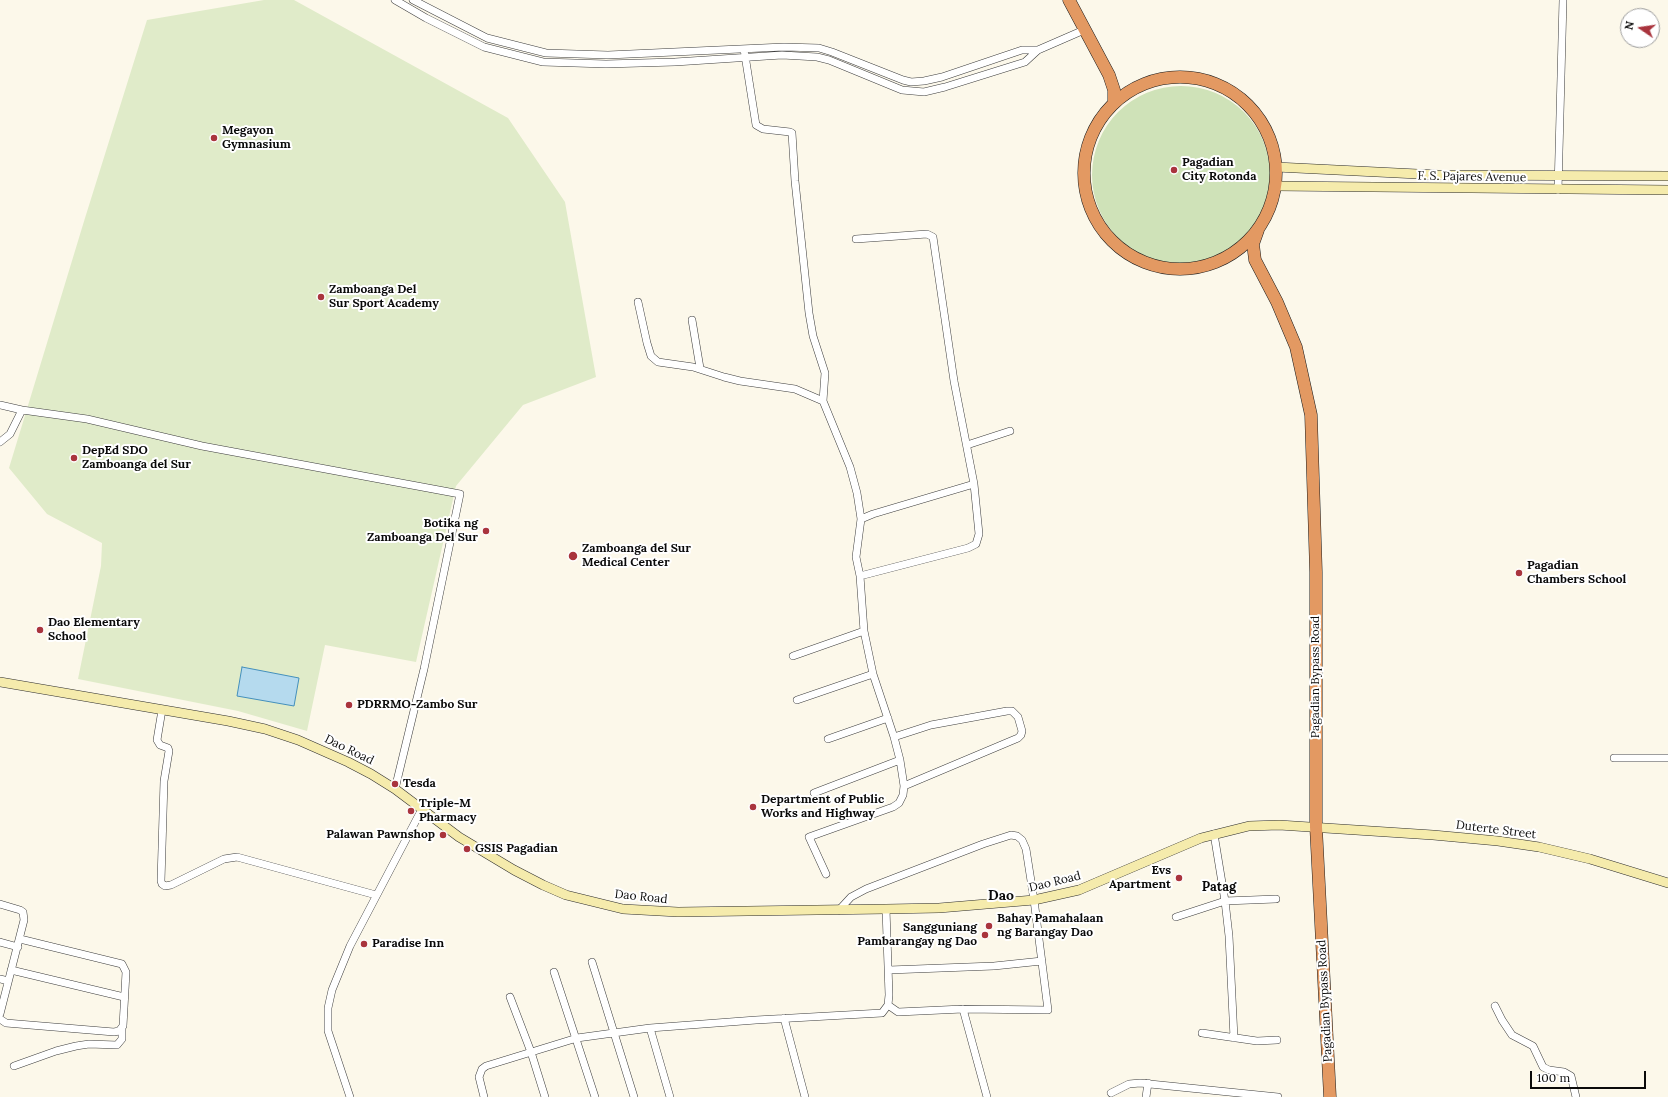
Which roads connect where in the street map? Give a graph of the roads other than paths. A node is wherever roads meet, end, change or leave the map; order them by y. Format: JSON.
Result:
{"nodes":[{"id":1,"x":395,"y":0,"type":"edge"},
{"id":2,"x":413,"y":0,"type":"edge"},
{"id":3,"x":1069,"y":0,"type":"edge"},
{"id":4,"x":1563,"y":0,"type":"edge"},
{"id":5,"x":1084,"y":30,"type":"junction"},
{"id":6,"x":744,"y":49,"type":"junction"},
{"id":7,"x":1038,"y":50,"type":"junction"},
{"id":8,"x":745,"y":58,"type":"junction"},
{"id":9,"x":1109,"y":75,"type":"junction"},
{"id":10,"x":1137,"y":87,"type":"junction"},
{"id":11,"x":1114,"y":102,"type":"junction"},
{"id":12,"x":1276,"y":167,"type":"junction"},
{"id":13,"x":1558,"y":175,"type":"junction"},
{"id":14,"x":1643,"y":176,"type":"junction"},
{"id":15,"x":1668,"y":176,"type":"edge"},
{"id":16,"x":1276,"y":186,"type":"junction"},
{"id":17,"x":1558,"y":190,"type":"junction"},
{"id":18,"x":1643,"y":190,"type":"junction"},
{"id":19,"x":1668,"y":190,"type":"edge"},
{"id":20,"x":1258,"y":230,"type":"junction"},
{"id":21,"x":856,"y":239,"type":"dead end"},
{"id":22,"x":1229,"y":256,"type":"junction"},
{"id":23,"x":1258,"y":268,"type":"junction"},
{"id":24,"x":638,"y":302,"type":"dead end"},
{"id":25,"x":692,"y":320,"type":"dead end"},
{"id":26,"x":700,"y":368,"type":"junction"},
{"id":27,"x":823,"y":401,"type":"junction"},
{"id":28,"x":0,"y":404,"type":"edge"},
{"id":29,"x":22,"y":410,"type":"junction"},
{"id":30,"x":1010,"y":431,"type":"dead end"},
{"id":31,"x":0,"y":442,"type":"edge"},
{"id":32,"x":967,"y":445,"type":"junction"},
{"id":33,"x":974,"y":484,"type":"junction"},
{"id":34,"x":861,"y":519,"type":"junction"},
{"id":35,"x":860,"y":576,"type":"junction"},
{"id":36,"x":864,"y":631,"type":"junction"},
{"id":37,"x":793,"y":656,"type":"dead end"},
{"id":38,"x":873,"y":674,"type":"junction"},
{"id":39,"x":0,"y":682,"type":"edge"},
{"id":40,"x":797,"y":700,"type":"dead end"},
{"id":41,"x":162,"y":710,"type":"junction"},
{"id":42,"x":888,"y":718,"type":"junction"},
{"id":43,"x":894,"y":737,"type":"junction"},
{"id":44,"x":828,"y":739,"type":"dead end"},
{"id":45,"x":1614,"y":758,"type":"dead end"},
{"id":46,"x":1668,"y":758,"type":"edge"},
{"id":47,"x":900,"y":760,"type":"junction"},
{"id":48,"x":904,"y":786,"type":"junction"},
{"id":49,"x":395,"y":789,"type":"junction"},
{"id":50,"x":814,"y":793,"type":"dead end"},
{"id":51,"x":422,"y":809,"type":"junction"},
{"id":52,"x":1316,"y":827,"type":"junction"},
{"id":53,"x":1214,"y":834,"type":"junction"},
{"id":54,"x":826,"y":874,"type":"dead end"},
{"id":55,"x":1668,"y":883,"type":"edge"},
{"id":56,"x":376,"y":895,"type":"junction"},
{"id":57,"x":1276,"y":899,"type":"dead end"},
{"id":58,"x":1034,"y":900,"type":"junction"},
{"id":59,"x":1225,"y":901,"type":"junction"},
{"id":60,"x":0,"y":904,"type":"edge"},
{"id":61,"x":886,"y":909,"type":"junction"},
{"id":62,"x":840,"y":910,"type":"junction"},
{"id":63,"x":1176,"y":916,"type":"dead end"},
{"id":64,"x":20,"y":939,"type":"junction"},
{"id":65,"x":0,"y":942,"type":"edge"},
{"id":66,"x":18,"y":947,"type":"junction"},
{"id":67,"x":1042,"y":961,"type":"junction"},
{"id":68,"x":592,"y":962,"type":"dead end"},
{"id":69,"x":11,"y":970,"type":"junction"},
{"id":70,"x":889,"y":970,"type":"junction"},
{"id":71,"x":554,"y":972,"type":"dead end"},
{"id":72,"x":0,"y":979,"type":"edge"},
{"id":73,"x":8,"y":981,"type":"junction"},
{"id":74,"x":124,"y":997,"type":"junction"},
{"id":75,"x":510,"y":997,"type":"dead end"},
{"id":76,"x":888,"y":1005,"type":"junction"},
{"id":77,"x":1495,"y":1006,"type":"dead end"},
{"id":78,"x":963,"y":1009,"type":"junction"},
{"id":79,"x":0,"y":1014,"type":"edge"},
{"id":80,"x":784,"y":1018,"type":"junction"},
{"id":81,"x":0,"y":1019,"type":"edge"},
{"id":82,"x":650,"y":1028,"type":"junction"},
{"id":83,"x":122,"y":1029,"type":"junction"},
{"id":84,"x":614,"y":1032,"type":"junction"},
{"id":85,"x":1202,"y":1033,"type":"dead end"},
{"id":86,"x":577,"y":1038,"type":"junction"},
{"id":87,"x":1234,"y":1038,"type":"junction"},
{"id":88,"x":1277,"y":1040,"type":"dead end"},
{"id":89,"x":531,"y":1052,"type":"junction"},
{"id":90,"x":14,"y":1066,"type":"dead end"},
{"id":91,"x":1148,"y":1083,"type":"junction"},
{"id":92,"x":1111,"y":1093,"type":"dead end"},
{"id":93,"x":350,"y":1097,"type":"edge"},
{"id":94,"x":484,"y":1097,"type":"edge"},
{"id":95,"x":545,"y":1097,"type":"edge"},
{"id":96,"x":595,"y":1097,"type":"edge"},
{"id":97,"x":634,"y":1097,"type":"edge"},
{"id":98,"x":670,"y":1097,"type":"edge"},
{"id":99,"x":805,"y":1097,"type":"edge"},
{"id":100,"x":987,"y":1097,"type":"edge"},
{"id":101,"x":1146,"y":1097,"type":"edge"},
{"id":102,"x":1278,"y":1097,"type":"edge"},
{"id":103,"x":1330,"y":1097,"type":"edge"},
{"id":104,"x":1576,"y":1097,"type":"edge"}],
"edges":[{"from":1,"to":8,"type":"street"},
{"from":2,"to":6,"type":"street"},
{"from":3,"to":5,"type":"highway"},
{"from":4,"to":13,"type":"street"},
{"from":5,"to":7,"type":"street"},
{"from":5,"to":9,"type":"highway"},
{"from":6,"to":7,"type":"street"},
{"from":6,"to":8,"type":"street"},
{"from":7,"to":8,"type":"street"},
{"from":8,"to":27,"type":"street"},
{"from":9,"to":10,"type":"highway"},
{"from":9,"to":11,"type":"highway"},
{"from":10,"to":11,"type":"highway"},
{"from":10,"to":12,"type":"highway"},
{"from":11,"to":22,"type":"highway"},
{"from":12,"to":13,"type":"street","name":"F. S. Pajares Avenue"},
{"from":12,"to":16,"type":"highway"},
{"from":13,"to":14,"type":"street","name":"F. S. Pajares Avenue"},
{"from":13,"to":17,"type":"street"},
{"from":14,"to":15,"type":"street","name":"F. S. Pajares Avenue"},
{"from":14,"to":18,"type":"street"},
{"from":16,"to":17,"type":"street","name":"F. S. Pajares Avenue"},
{"from":16,"to":20,"type":"highway"},
{"from":17,"to":18,"type":"street","name":"F. S. Pajares Avenue"},
{"from":18,"to":19,"type":"street","name":"F. S. Pajares Avenue"},
{"from":20,"to":22,"type":"highway"},
{"from":20,"to":23,"type":"highway","name":"Pagadian Bypass Road"},
{"from":21,"to":32,"type":"street"},
{"from":22,"to":23,"type":"highway"},
{"from":23,"to":52,"type":"highway","name":"Pagadian Bypass Road"},
{"from":24,"to":26,"type":"street"},
{"from":25,"to":26,"type":"street"},
{"from":26,"to":27,"type":"street"},
{"from":27,"to":34,"type":"street"},
{"from":28,"to":29,"type":"street"},
{"from":29,"to":31,"type":"street"},
{"from":29,"to":49,"type":"street"},
{"from":30,"to":32,"type":"street"},
{"from":32,"to":33,"type":"street"},
{"from":33,"to":34,"type":"street"},
{"from":33,"to":35,"type":"street"},
{"from":34,"to":35,"type":"street"},
{"from":35,"to":36,"type":"street"},
{"from":36,"to":37,"type":"street"},
{"from":36,"to":38,"type":"street"},
{"from":38,"to":40,"type":"street"},
{"from":38,"to":42,"type":"street"},
{"from":39,"to":41,"type":"street","name":"Dao Road"},
{"from":41,"to":49,"type":"street","name":"Dao Road"},
{"from":41,"to":56,"type":"street"},
{"from":42,"to":43,"type":"street"},
{"from":42,"to":44,"type":"street"},
{"from":43,"to":47,"type":"street"},
{"from":43,"to":48,"type":"street"},
{"from":45,"to":46,"type":"street"},
{"from":47,"to":48,"type":"street"},
{"from":47,"to":50,"type":"street"},
{"from":48,"to":54,"type":"street"},
{"from":49,"to":51,"type":"street","name":"Dao Road"},
{"from":51,"to":56,"type":"street"},
{"from":51,"to":62,"type":"street","name":"Dao Road"},
{"from":52,"to":53,"type":"street","name":"Dao Road"},
{"from":52,"to":55,"type":"street","name":"Duterte Street"},
{"from":52,"to":103,"type":"highway","name":"Pagadian Bypass Road"},
{"from":53,"to":58,"type":"street","name":"Dao Road"},
{"from":53,"to":59,"type":"street"},
{"from":56,"to":93,"type":"street"},
{"from":57,"to":59,"type":"street"},
{"from":58,"to":61,"type":"street","name":"Dao Road"},
{"from":58,"to":62,"type":"street"},
{"from":58,"to":67,"type":"street"},
{"from":59,"to":63,"type":"street"},
{"from":59,"to":87,"type":"street"},
{"from":60,"to":64,"type":"street"},
{"from":61,"to":62,"type":"street","name":"Dao Road"},
{"from":61,"to":70,"type":"street"},
{"from":64,"to":66,"type":"street"},
{"from":64,"to":74,"type":"street"},
{"from":65,"to":66,"type":"street"},
{"from":66,"to":69,"type":"street"},
{"from":67,"to":70,"type":"street"},
{"from":67,"to":78,"type":"street"},
{"from":68,"to":84,"type":"street"},
{"from":69,"to":73,"type":"street"},
{"from":69,"to":74,"type":"street"},
{"from":70,"to":76,"type":"street"},
{"from":71,"to":86,"type":"street"},
{"from":72,"to":73,"type":"street"},
{"from":73,"to":79,"type":"street"},
{"from":74,"to":83,"type":"street"},
{"from":75,"to":89,"type":"street"},
{"from":76,"to":78,"type":"street"},
{"from":76,"to":80,"type":"street"},
{"from":77,"to":104,"type":"street"},
{"from":78,"to":100,"type":"street"},
{"from":80,"to":82,"type":"street"},
{"from":80,"to":99,"type":"street"},
{"from":81,"to":83,"type":"street"},
{"from":82,"to":84,"type":"street"},
{"from":82,"to":98,"type":"street"},
{"from":83,"to":90,"type":"street"},
{"from":84,"to":86,"type":"street"},
{"from":84,"to":97,"type":"street"},
{"from":85,"to":87,"type":"street"},
{"from":86,"to":89,"type":"street"},
{"from":86,"to":96,"type":"street"},
{"from":87,"to":88,"type":"street"},
{"from":89,"to":94,"type":"street"},
{"from":89,"to":95,"type":"street"},
{"from":91,"to":92,"type":"street"},
{"from":91,"to":101,"type":"street"},
{"from":91,"to":102,"type":"street"}]}
